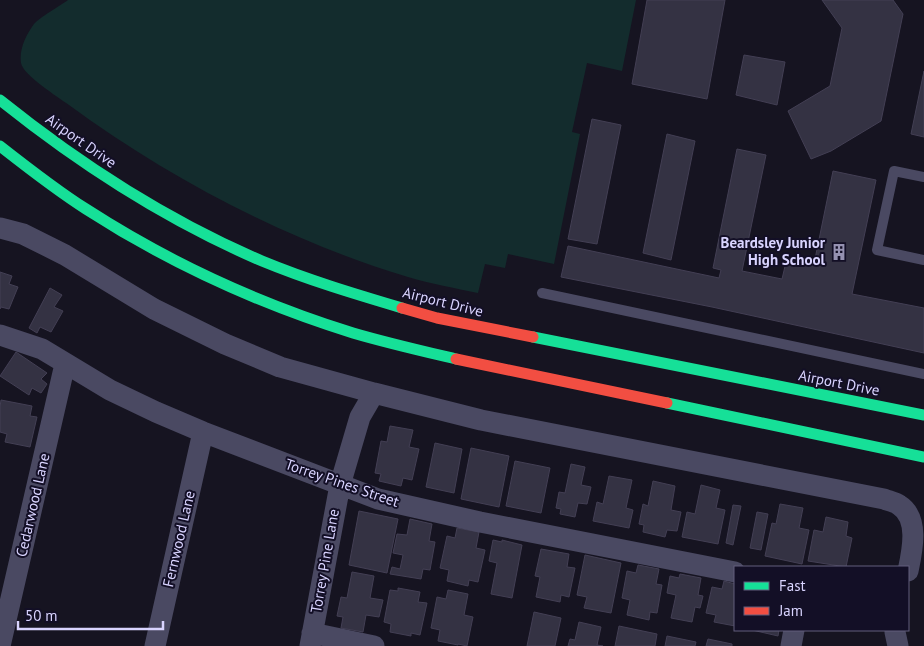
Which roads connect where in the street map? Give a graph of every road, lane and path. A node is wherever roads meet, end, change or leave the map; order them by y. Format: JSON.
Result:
{"nodes":[{"id":1,"x":0,"y":100,"type":"edge"},
{"id":2,"x":0,"y":146,"type":"edge"},
{"id":3,"x":924,"y":177,"type":"edge"},
{"id":4,"x":0,"y":228,"type":"edge"},
{"id":5,"x":924,"y":260,"type":"edge"},
{"id":6,"x":542,"y":293,"type":"dead end"},
{"id":7,"x":0,"y":334,"type":"edge"},
{"id":8,"x":65,"y":364,"type":"junction"},
{"id":9,"x":924,"y":374,"type":"edge"},
{"id":10,"x":374,"y":393,"type":"junction"},
{"id":11,"x":924,"y":415,"type":"edge"},
{"id":12,"x":203,"y":432,"type":"junction"},
{"id":13,"x":924,"y":457,"type":"edge"},
{"id":14,"x":340,"y":485,"type":"junction"},
{"id":15,"x":909,"y":567,"type":"edge"},
{"id":16,"x":734,"y":572,"type":"edge"},
{"id":17,"x":794,"y":631,"type":"edge"},
{"id":18,"x":895,"y":631,"type":"edge"},
{"id":19,"x":311,"y":640,"type":"edge"},
{"id":20,"x":0,"y":646,"type":"edge"},
{"id":21,"x":155,"y":646,"type":"edge"},
{"id":22,"x":374,"y":646,"type":"edge"},
{"id":23,"x":791,"y":646,"type":"edge"},
{"id":24,"x":898,"y":646,"type":"edge"}],
"edges":[{"from":1,"to":11,"type":"main road","name":"Airport Drive"},
{"from":2,"to":13,"type":"main road"},
{"from":3,"to":5,"type":"lane"},
{"from":4,"to":10,"type":"street"},
{"from":6,"to":9,"type":"lane"},
{"from":7,"to":8,"type":"street","name":"Torrey Pines Street"},
{"from":8,"to":12,"type":"street","name":"Torrey Pines Street"},
{"from":8,"to":20,"type":"street","name":"Cedarwood Lane"},
{"from":10,"to":14,"type":"street","name":"Torrey Pine Lane"},
{"from":10,"to":15,"type":"street"},
{"from":12,"to":14,"type":"street","name":"Torrey Pines Street"},
{"from":12,"to":21,"type":"street","name":"Fernwood Lane"},
{"from":14,"to":16,"type":"street","name":"Torrey Pines Street"},
{"from":14,"to":19,"type":"street","name":"Torrey Pine Lane"},
{"from":17,"to":23,"type":"street"},
{"from":18,"to":24,"type":"street"},
{"from":19,"to":22,"type":"street"}]}
